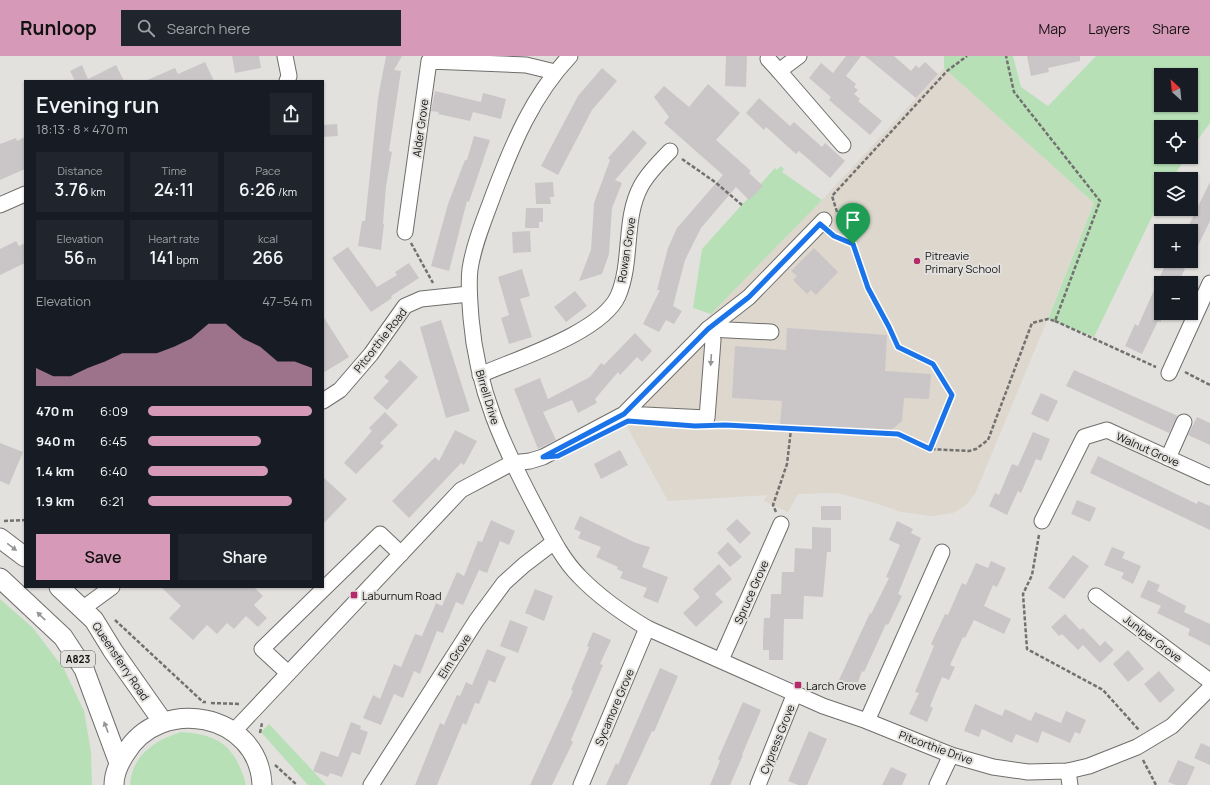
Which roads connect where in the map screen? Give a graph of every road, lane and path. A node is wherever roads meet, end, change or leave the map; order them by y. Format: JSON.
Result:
{"nodes":[{"id":1,"x":286,"y":56,"type":"edge"},
{"id":2,"x":570,"y":56,"type":"edge"},
{"id":3,"x":799,"y":56,"type":"edge"},
{"id":4,"x":967,"y":56,"type":"edge"},
{"id":5,"x":1006,"y":56,"type":"edge"},
{"id":6,"x":430,"y":58,"type":"edge"},
{"id":7,"x":768,"y":59,"type":"dead end"},
{"id":8,"x":556,"y":72,"type":"junction"},
{"id":9,"x":780,"y":72,"type":"junction"},
{"id":10,"x":287,"y":80,"type":"edge"},
{"id":11,"x":843,"y":144,"type":"dead end"},
{"id":12,"x":670,"y":150,"type":"joint"},
{"id":13,"x":24,"y":194,"type":"edge"},
{"id":14,"x":0,"y":205,"type":"edge"},
{"id":15,"x":742,"y":205,"type":"dead end"},
{"id":16,"x":822,"y":222,"type":"joint"},
{"id":17,"x":405,"y":232,"type":"joint"},
{"id":18,"x":853,"y":244,"type":"junction"},
{"id":19,"x":1210,"y":283,"type":"edge"},
{"id":20,"x":469,"y":294,"type":"junction"},
{"id":21,"x":441,"y":296,"type":"junction"},
{"id":22,"x":1055,"y":321,"type":"junction"},
{"id":23,"x":708,"y":329,"type":"junction"},
{"id":24,"x":771,"y":332,"type":"dead end"},
{"id":25,"x":1171,"y":369,"type":"junction"},
{"id":26,"x":480,"y":375,"type":"junction"},
{"id":27,"x":1210,"y":385,"type":"edge"},
{"id":28,"x":324,"y":400,"type":"edge"},
{"id":29,"x":624,"y":414,"type":"junction"},
{"id":30,"x":1184,"y":422,"type":"dead end"},
{"id":31,"x":713,"y":426,"type":"dead end"},
{"id":32,"x":791,"y":429,"type":"junction"},
{"id":33,"x":930,"y":449,"type":"junction"},
{"id":34,"x":1168,"y":458,"type":"junction"},
{"id":35,"x":512,"y":463,"type":"junction"},
{"id":36,"x":1210,"y":477,"type":"edge"},
{"id":37,"x":773,"y":505,"type":"dead end"},
{"id":38,"x":24,"y":520,"type":"edge"},
{"id":39,"x":1042,"y":521,"type":"joint"},
{"id":40,"x":0,"y":524,"type":"edge"},
{"id":41,"x":781,"y":524,"type":"dead end"},
{"id":42,"x":0,"y":538,"type":"edge"},
{"id":43,"x":554,"y":542,"type":"junction"},
{"id":44,"x":942,"y":552,"type":"dead end"},
{"id":45,"x":401,"y":554,"type":"junction"},
{"id":46,"x":24,"y":556,"type":"edge"},
{"id":47,"x":0,"y":578,"type":"edge"},
{"id":48,"x":61,"y":588,"type":"edge"},
{"id":49,"x":111,"y":588,"type":"edge"},
{"id":50,"x":1096,"y":596,"type":"dead end"},
{"id":51,"x":88,"y":605,"type":"junction"},
{"id":52,"x":647,"y":628,"type":"junction"},
{"id":53,"x":721,"y":660,"type":"junction"},
{"id":54,"x":288,"y":673,"type":"junction"},
{"id":55,"x":1210,"y":681,"type":"edge"},
{"id":56,"x":1210,"y":688,"type":"edge"},
{"id":57,"x":795,"y":693,"type":"junction"},
{"id":58,"x":245,"y":704,"type":"dead end"},
{"id":59,"x":867,"y":721,"type":"junction"},
{"id":60,"x":163,"y":722,"type":"junction"},
{"id":61,"x":233,"y":732,"type":"junction"},
{"id":62,"x":1143,"y":744,"type":"junction"},
{"id":63,"x":951,"y":755,"type":"junction"},
{"id":64,"x":119,"y":763,"type":"junction"},
{"id":65,"x":279,"y":770,"type":"dead end"},
{"id":66,"x":1069,"y":778,"type":"edge"},
{"id":67,"x":263,"y":784,"type":"edge"},
{"id":68,"x":114,"y":785,"type":"edge"},
{"id":69,"x":297,"y":785,"type":"edge"},
{"id":70,"x":371,"y":785,"type":"edge"},
{"id":71,"x":581,"y":785,"type":"edge"},
{"id":72,"x":758,"y":785,"type":"edge"},
{"id":73,"x":937,"y":785,"type":"edge"},
{"id":74,"x":1156,"y":785,"type":"edge"}],
"edges":[{"from":1,"to":10,"type":"street"},
{"from":2,"to":8,"type":"street","name":"Birrell Drive"},
{"from":3,"to":9,"type":"street"},
{"from":4,"to":18,"type":"path"},
{"from":5,"to":22,"type":"path"},
{"from":6,"to":8,"type":"street","name":"Alder Grove"},
{"from":6,"to":17,"type":"street","name":"Alder Grove"},
{"from":7,"to":9,"type":"street"},
{"from":8,"to":20,"type":"street","name":"Birrell Drive"},
{"from":9,"to":11,"type":"street"},
{"from":12,"to":15,"type":"path"},
{"from":12,"to":26,"type":"street","name":"Rowan Grove"},
{"from":13,"to":14,"type":"street"},
{"from":16,"to":18,"type":"path"},
{"from":16,"to":23,"type":"street"},
{"from":17,"to":21,"type":"path"},
{"from":18,"to":33,"type":"path"},
{"from":19,"to":25,"type":"street"},
{"from":20,"to":21,"type":"street","name":"Pitcorthie Road"},
{"from":20,"to":26,"type":"street","name":"Birrell Drive"},
{"from":21,"to":28,"type":"street","name":"Pitcorthie Road"},
{"from":22,"to":25,"type":"path"},
{"from":22,"to":33,"type":"path"},
{"from":23,"to":24,"type":"street"},
{"from":23,"to":29,"type":"street"},
{"from":23,"to":29,"type":"street","one_way":true},
{"from":25,"to":27,"type":"path"},
{"from":26,"to":35,"type":"street","name":"Birrell Drive"},
{"from":29,"to":35,"type":"street"},
{"from":30,"to":34,"type":"street"},
{"from":31,"to":32,"type":"path"},
{"from":32,"to":33,"type":"path"},
{"from":32,"to":37,"type":"path"},
{"from":34,"to":36,"type":"street","name":"Walnut Grove"},
{"from":34,"to":39,"type":"street","name":"Walnut Grove"},
{"from":35,"to":43,"type":"street","name":"Birrell Drive"},
{"from":35,"to":45,"type":"street"},
{"from":38,"to":40,"type":"path"},
{"from":39,"to":62,"type":"path"},
{"from":41,"to":53,"type":"street","name":"Spruce Grove"},
{"from":42,"to":46,"type":"main road","one_way":true},
{"from":43,"to":52,"type":"street","name":"Birrell Drive"},
{"from":43,"to":70,"type":"street","name":"Elm Grove"},
{"from":44,"to":59,"type":"street"},
{"from":45,"to":54,"type":"street"},
{"from":45,"to":54,"type":"street"},
{"from":64,"to":47,"type":"main road","number":"A823","one_way":true},
{"from":48,"to":51,"type":"main road","name":"Queensferry Road","number":"A823"},
{"from":49,"to":51,"type":"street"},
{"from":50,"to":55,"type":"street","name":"Juniper Grove"},
{"from":51,"to":58,"type":"path"},
{"from":51,"to":60,"type":"main road","name":"Queensferry Road","number":"A823"},
{"from":52,"to":53,"type":"street","name":"Birrell Drive"},
{"from":52,"to":71,"type":"street","name":"Sycamore Grove"},
{"from":53,"to":57,"type":"street","name":"Pitcorthie Drive"},
{"from":54,"to":61,"type":"street"},
{"from":56,"to":62,"type":"street","name":"Pitcorthie Drive"},
{"from":57,"to":59,"type":"street","name":"Pitcorthie Drive"},
{"from":57,"to":72,"type":"street","name":"Cypress Grove"},
{"from":59,"to":63,"type":"street","name":"Pitcorthie Drive"},
{"from":60,"to":61,"type":"main road"},
{"from":60,"to":64,"type":"main road"},
{"from":61,"to":67,"type":"main road"},
{"from":62,"to":66,"type":"street","name":"Pitcorthie Drive"},
{"from":62,"to":74,"type":"path"},
{"from":63,"to":66,"type":"street","name":"Pitcorthie Drive"},
{"from":63,"to":73,"type":"street"},
{"from":64,"to":68,"type":"main road"},
{"from":65,"to":69,"type":"path"}]}
